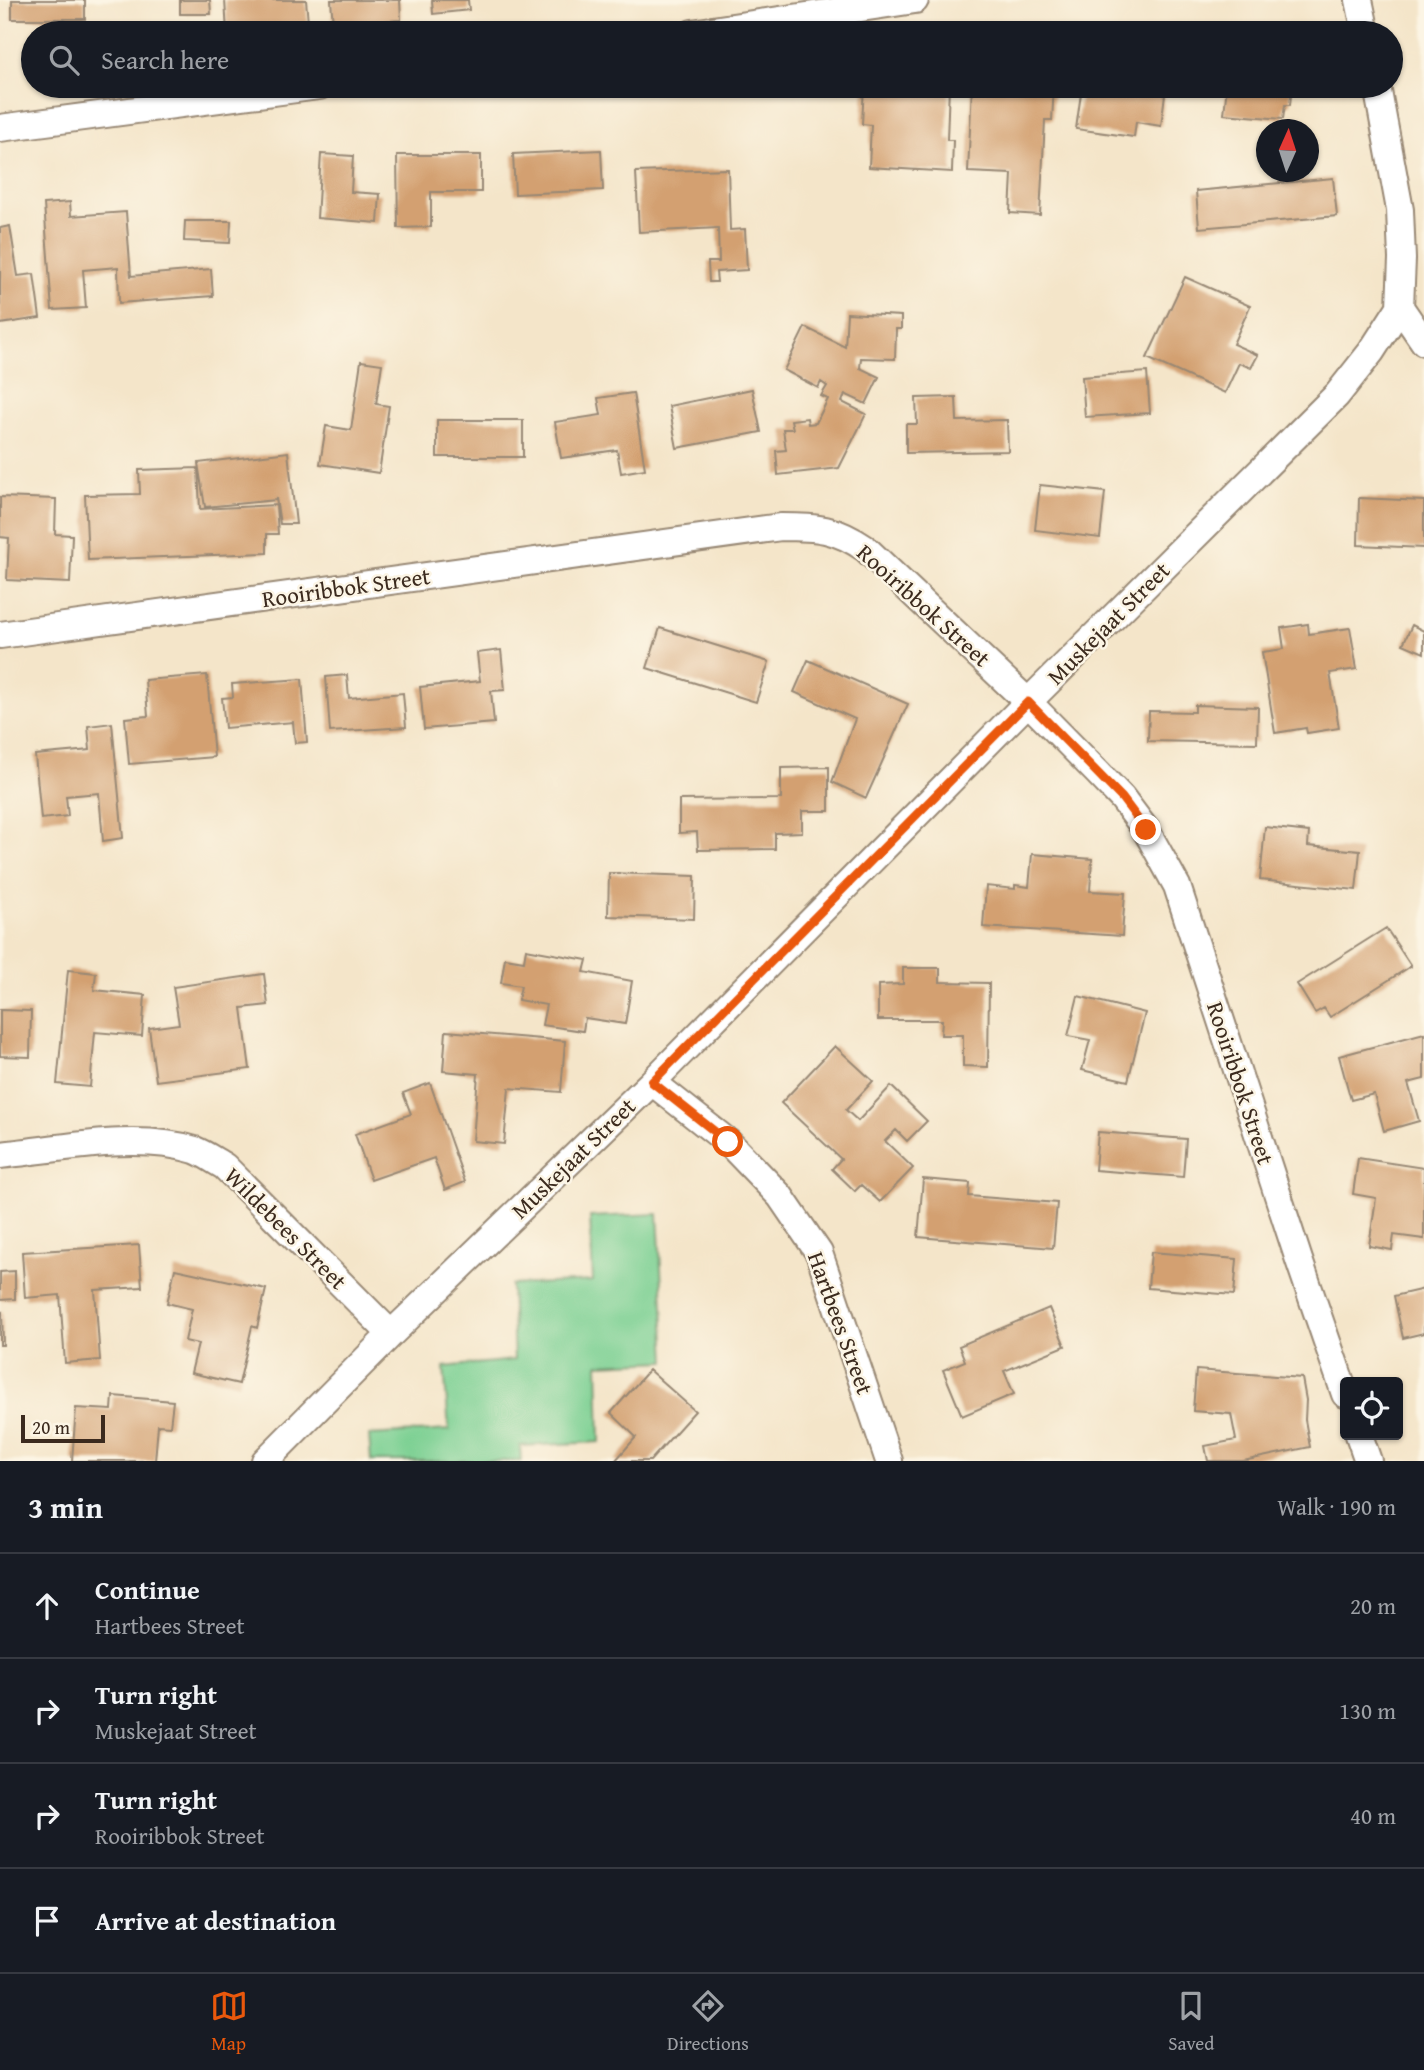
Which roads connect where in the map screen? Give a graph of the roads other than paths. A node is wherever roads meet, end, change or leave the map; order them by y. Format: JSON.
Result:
{"nodes":[{"id":1,"x":915,"y":0,"type":"edge"},
{"id":2,"x":1359,"y":0,"type":"edge"},
{"id":3,"x":773,"y":21,"type":"edge"},
{"id":4,"x":1363,"y":21,"type":"edge"},
{"id":5,"x":228,"y":98,"type":"edge"},
{"id":6,"x":1379,"y":98,"type":"edge"},
{"id":7,"x":0,"y":128,"type":"edge"},
{"id":8,"x":1400,"y":307,"type":"junction"},
{"id":9,"x":1424,"y":342,"type":"edge"},
{"id":10,"x":0,"y":635,"type":"edge"},
{"id":11,"x":1028,"y":702,"type":"junction"},
{"id":12,"x":652,"y":1082,"type":"junction"},
{"id":13,"x":0,"y":1155,"type":"edge"},
{"id":14,"x":391,"y":1334,"type":"junction"},
{"id":15,"x":1340,"y":1379,"type":"edge"},
{"id":16,"x":1361,"y":1440,"type":"edge"},
{"id":17,"x":265,"y":1461,"type":"edge"},
{"id":18,"x":890,"y":1461,"type":"edge"},
{"id":19,"x":1368,"y":1461,"type":"edge"}],
"edges":[{"from":1,"to":3,"type":"street"},
{"from":2,"to":4,"type":"street"},
{"from":5,"to":7,"type":"street"},
{"from":6,"to":8,"type":"street"},
{"from":8,"to":9,"type":"street"},
{"from":8,"to":11,"type":"street","name":"Muskejaat Street"},
{"from":10,"to":11,"type":"street","name":"Rooiribbok Street"},
{"from":11,"to":12,"type":"street","name":"Muskejaat Street"},
{"from":11,"to":15,"type":"street","name":"Rooiribbok Street"},
{"from":12,"to":14,"type":"street","name":"Muskejaat Street"},
{"from":12,"to":18,"type":"street","name":"Hartbees Street"},
{"from":13,"to":14,"type":"street","name":"Wildebees Street"},
{"from":14,"to":17,"type":"street","name":"Muskejaat Street"},
{"from":16,"to":19,"type":"street"}]}
